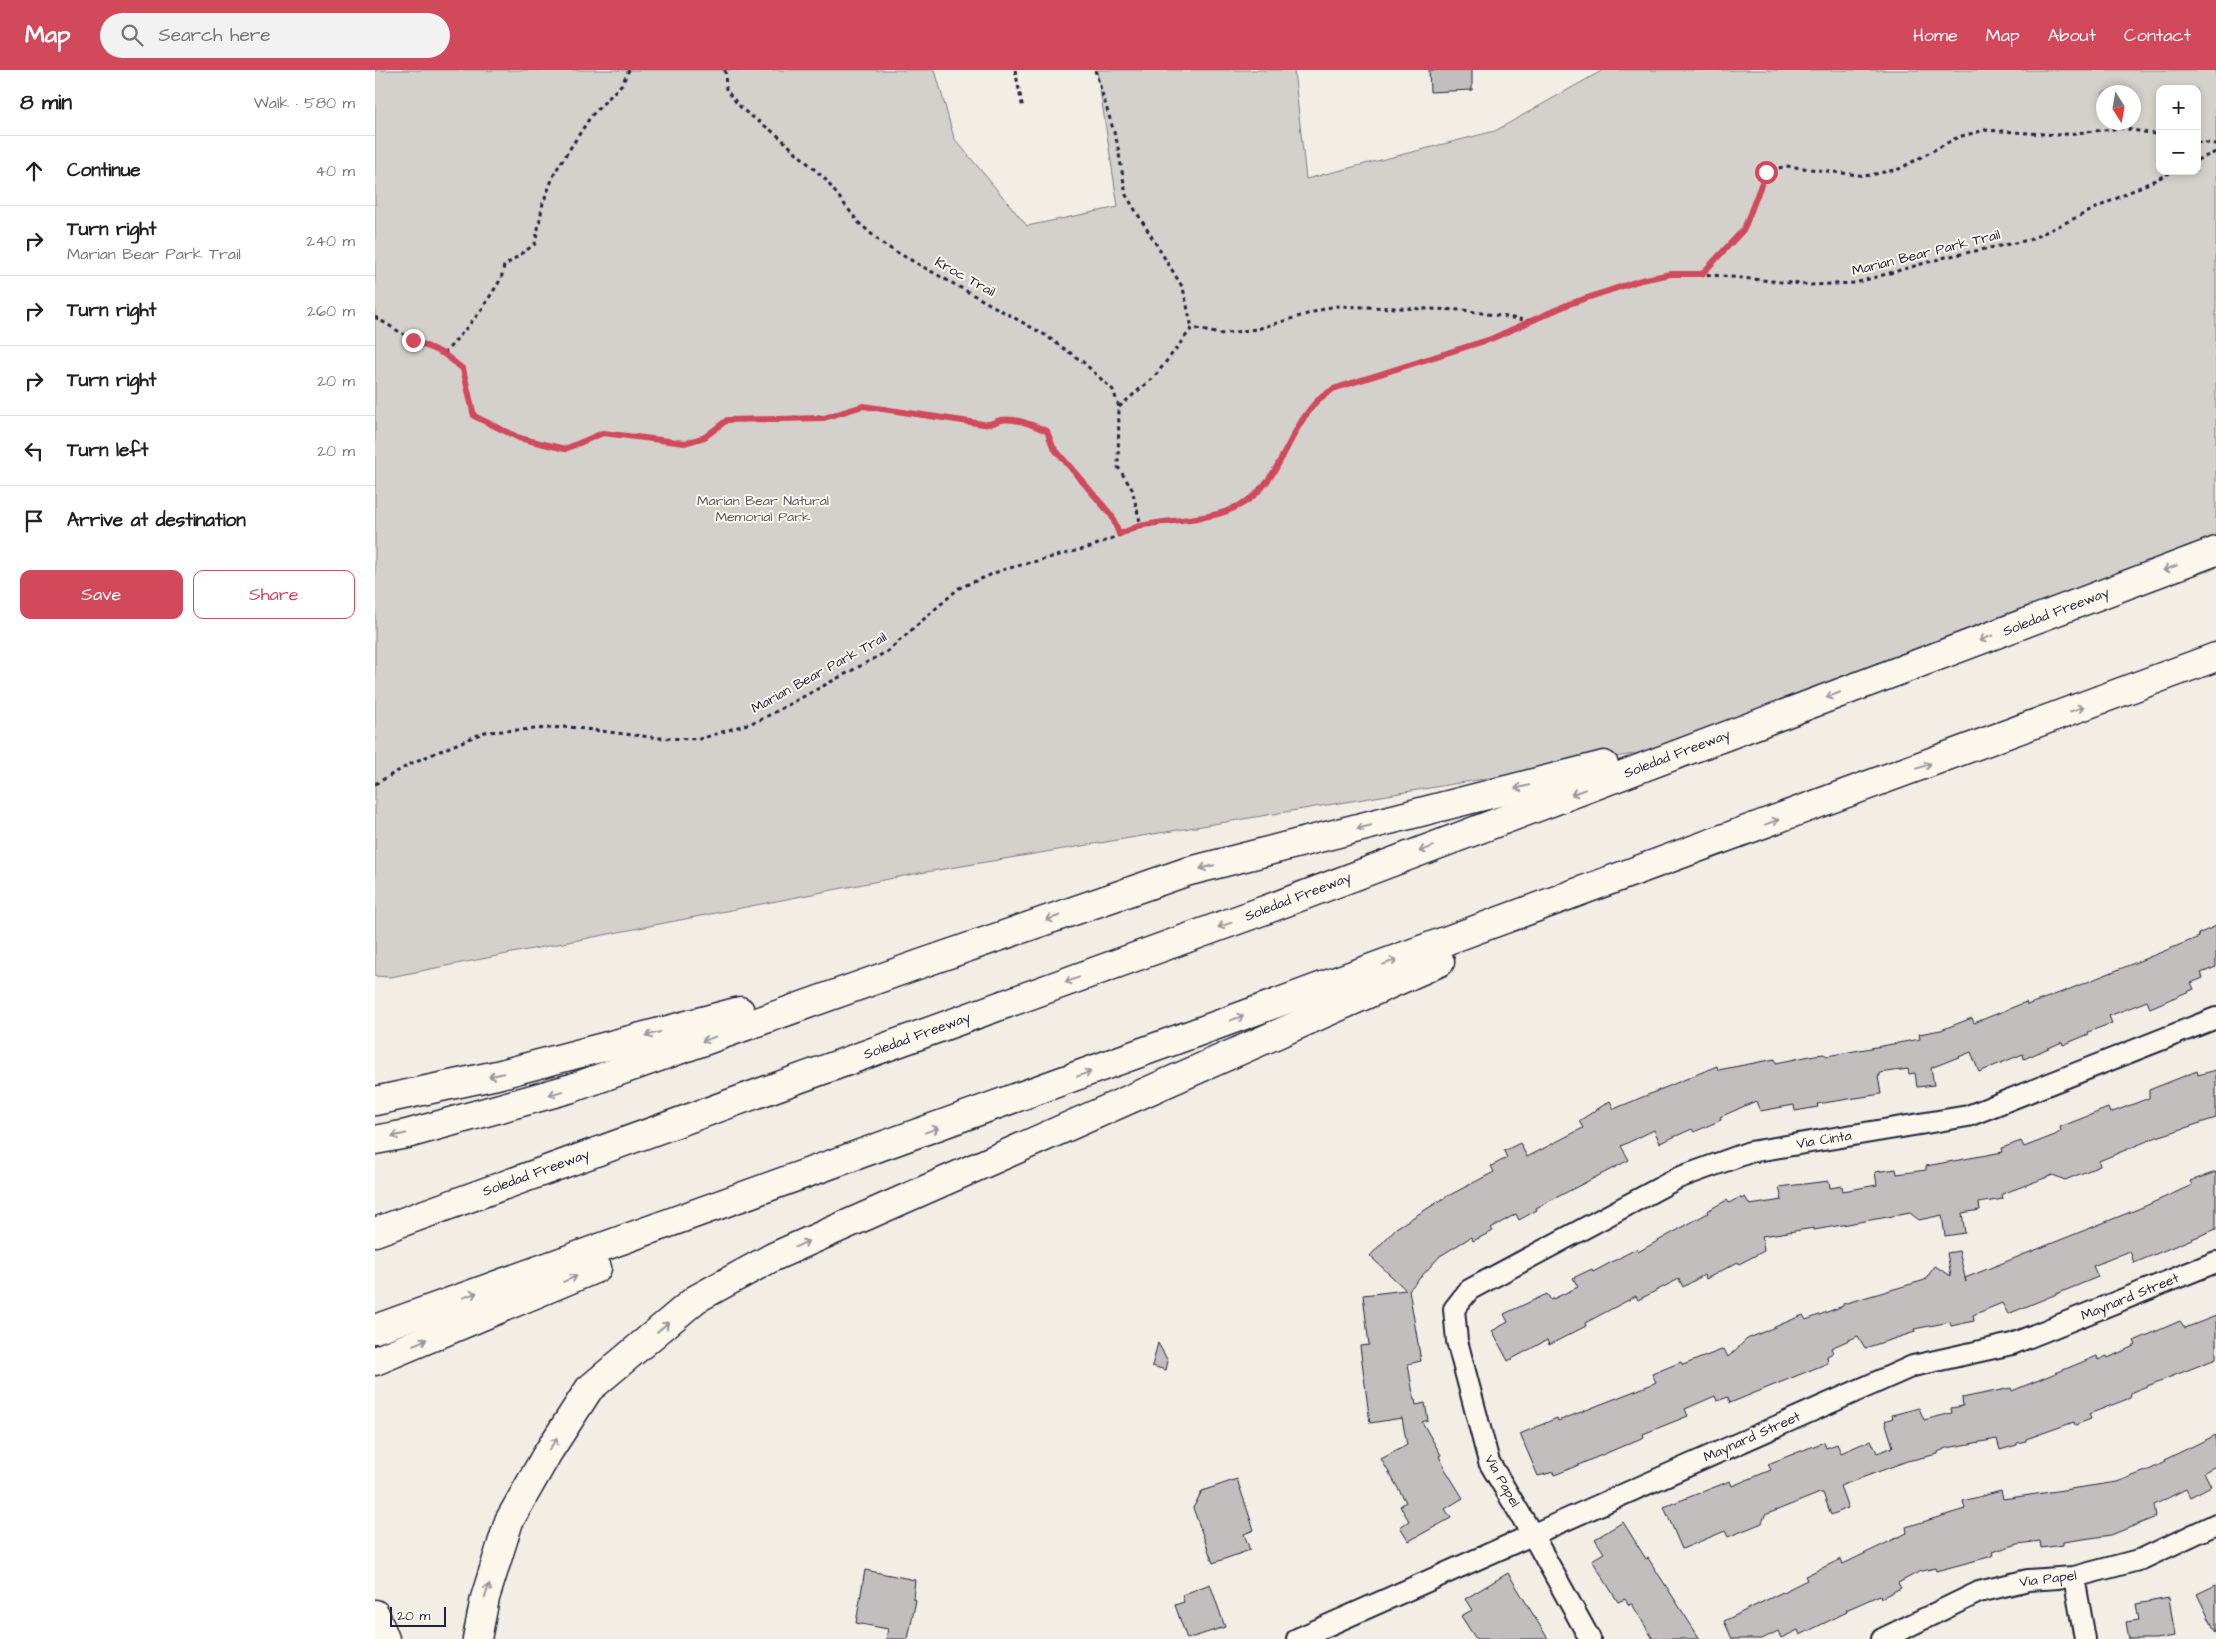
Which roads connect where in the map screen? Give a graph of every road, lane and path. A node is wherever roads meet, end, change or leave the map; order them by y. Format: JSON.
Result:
{"nodes":[{"id":1,"x":629,"y":70,"type":"edge"},
{"id":2,"x":725,"y":70,"type":"edge"},
{"id":3,"x":1015,"y":70,"type":"edge"},
{"id":4,"x":1095,"y":70,"type":"edge"},
{"id":5,"x":1023,"y":109,"type":"dead end"},
{"id":6,"x":2156,"y":134,"type":"edge"},
{"id":7,"x":2201,"y":142,"type":"edge"},
{"id":8,"x":2216,"y":144,"type":"edge"},
{"id":9,"x":2216,"y":152,"type":"edge"},
{"id":10,"x":2201,"y":158,"type":"edge"},
{"id":11,"x":2167,"y":175,"type":"edge"},
{"id":12,"x":1702,"y":274,"type":"junction"},
{"id":13,"x":375,"y":317,"type":"edge"},
{"id":14,"x":1532,"y":321,"type":"junction"},
{"id":15,"x":1192,"y":328,"type":"junction"},
{"id":16,"x":444,"y":354,"type":"junction"},
{"id":17,"x":1119,"y":407,"type":"junction"},
{"id":18,"x":1141,"y":526,"type":"junction"},
{"id":19,"x":1119,"y":534,"type":"junction"},
{"id":20,"x":2216,"y":551,"type":"edge"},
{"id":21,"x":2216,"y":657,"type":"edge"},
{"id":22,"x":1739,"y":731,"type":"junction"},
{"id":23,"x":375,"y":784,"type":"edge"},
{"id":24,"x":1726,"y":839,"type":"junction"},
{"id":25,"x":920,"y":964,"type":"junction"},
{"id":26,"x":2216,"y":1018,"type":"edge"},
{"id":27,"x":375,"y":1101,"type":"edge"},
{"id":28,"x":375,"y":1140,"type":"edge"},
{"id":29,"x":886,"y":1146,"type":"junction"},
{"id":30,"x":375,"y":1232,"type":"edge"},
{"id":31,"x":2216,"y":1262,"type":"edge"},
{"id":32,"x":1454,"y":1309,"type":"joint"},
{"id":33,"x":375,"y":1329,"type":"edge"},
{"id":34,"x":375,"y":1361,"type":"edge"},
{"id":35,"x":2216,"y":1524,"type":"edge"},
{"id":36,"x":1532,"y":1534,"type":"junction"},
{"id":37,"x":2074,"y":1577,"type":"junction"},
{"id":38,"x":375,"y":1614,"type":"edge"},
{"id":39,"x":385,"y":1639,"type":"edge"},
{"id":40,"x":477,"y":1639,"type":"edge"},
{"id":41,"x":1297,"y":1639,"type":"edge"},
{"id":42,"x":1590,"y":1639,"type":"edge"},
{"id":43,"x":1882,"y":1639,"type":"edge"},
{"id":44,"x":2085,"y":1639,"type":"edge"}],
"edges":[{"from":1,"to":16,"type":"path"},
{"from":2,"to":17,"type":"path","name":"Kroc Trail"},
{"from":3,"to":5,"type":"path"},
{"from":4,"to":15,"type":"path"},
{"from":6,"to":12,"type":"path"},
{"from":7,"to":8,"type":"path"},
{"from":9,"to":10,"type":"path"},
{"from":11,"to":12,"type":"path","name":"Marian Bear Park Trail"},
{"from":12,"to":14,"type":"path","name":"Marian Bear Park Trail"},
{"from":13,"to":16,"type":"path"},
{"from":14,"to":15,"type":"path"},
{"from":14,"to":18,"type":"path","name":"Marian Bear Park Trail"},
{"from":15,"to":17,"type":"path"},
{"from":16,"to":19,"type":"path"},
{"from":17,"to":18,"type":"path","name":"Kroc Trail"},
{"from":18,"to":19,"type":"path","name":"Marian Bear Park Trail"},
{"from":19,"to":23,"type":"path","name":"Marian Bear Park Trail"},
{"from":20,"to":22,"type":"highway","name":"Soledad Freeway","one_way":true},
{"from":24,"to":21,"type":"highway","one_way":true},
{"from":22,"to":25,"type":"highway","one_way":true},
{"from":22,"to":30,"type":"highway","name":"Soledad Freeway","one_way":true},
{"from":29,"to":24,"type":"highway","one_way":true},
{"from":40,"to":24,"type":"highway","one_way":true},
{"from":25,"to":27,"type":"highway","one_way":true},
{"from":25,"to":28,"type":"highway","one_way":true},
{"from":26,"to":32,"type":"street","name":"Via Cinta"},
{"from":33,"to":29,"type":"highway","one_way":true},
{"from":34,"to":29,"type":"highway","one_way":true},
{"from":31,"to":36,"type":"street","name":"Maynard Street"},
{"from":32,"to":36,"type":"street","name":"Via Papel"},
{"from":35,"to":37,"type":"street","name":"Via Papel"},
{"from":36,"to":41,"type":"street","name":"Maynard Street"},
{"from":36,"to":42,"type":"street","name":"Via Papel"},
{"from":37,"to":43,"type":"street","name":"Via Papel"},
{"from":37,"to":44,"type":"street"},
{"from":38,"to":39,"type":"highway"}]}
